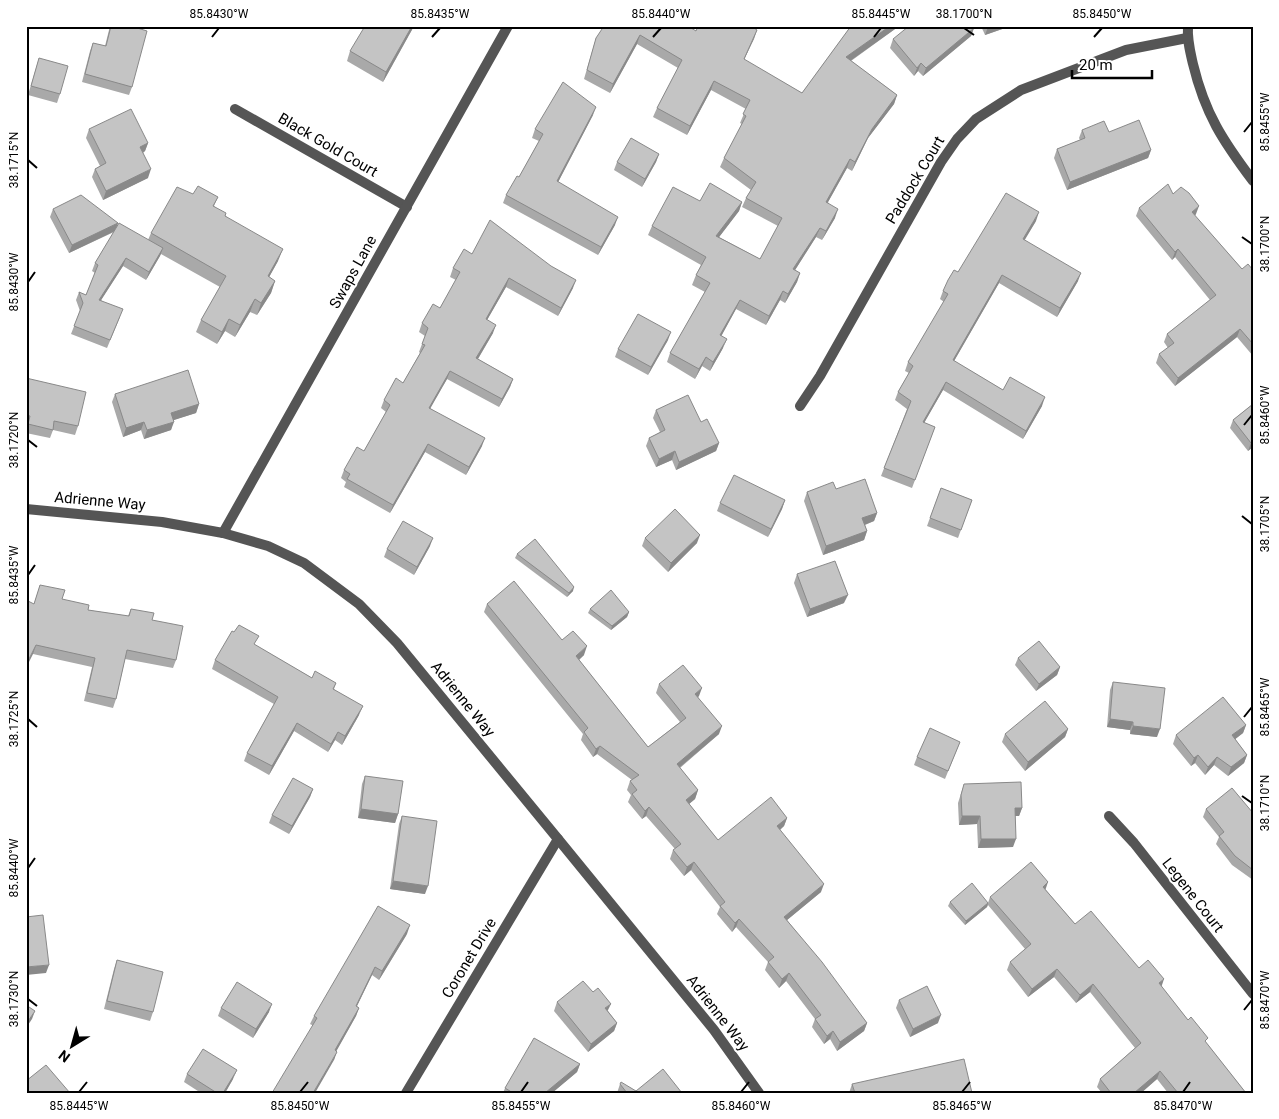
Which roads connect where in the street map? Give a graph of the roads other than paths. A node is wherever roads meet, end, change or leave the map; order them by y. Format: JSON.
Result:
{"nodes":[{"id":1,"x":508,"y":26,"type":"edge"},
{"id":2,"x":1188,"y":26,"type":"edge"},
{"id":3,"x":1187,"y":38,"type":"junction"},
{"id":4,"x":235,"y":108,"type":"dead end"},
{"id":5,"x":1253,"y":181,"type":"edge"},
{"id":6,"x":407,"y":207,"type":"junction"},
{"id":7,"x":800,"y":406,"type":"dead end"},
{"id":8,"x":26,"y":509,"type":"edge"},
{"id":9,"x":223,"y":533,"type":"junction"},
{"id":10,"x":1109,"y":816,"type":"dead end"},
{"id":11,"x":558,"y":839,"type":"junction"},
{"id":12,"x":1253,"y":994,"type":"edge"},
{"id":13,"x":406,"y":1093,"type":"edge"},
{"id":14,"x":758,"y":1093,"type":"edge"}],
"edges":[{"from":1,"to":6,"type":"street","name":"Swaps Lane"},
{"from":2,"to":3,"type":"street"},
{"from":3,"to":5,"type":"street"},
{"from":3,"to":7,"type":"street","name":"Paddock Court"},
{"from":4,"to":6,"type":"street","name":"Black Gold Court"},
{"from":6,"to":9,"type":"street","name":"Swaps Lane"},
{"from":8,"to":9,"type":"street","name":"Adrienne Way"},
{"from":9,"to":11,"type":"street","name":"Adrienne Way"},
{"from":10,"to":12,"type":"street","name":"Legene Court"},
{"from":11,"to":13,"type":"street","name":"Coronet Drive"},
{"from":11,"to":14,"type":"street","name":"Adrienne Way"}]}
